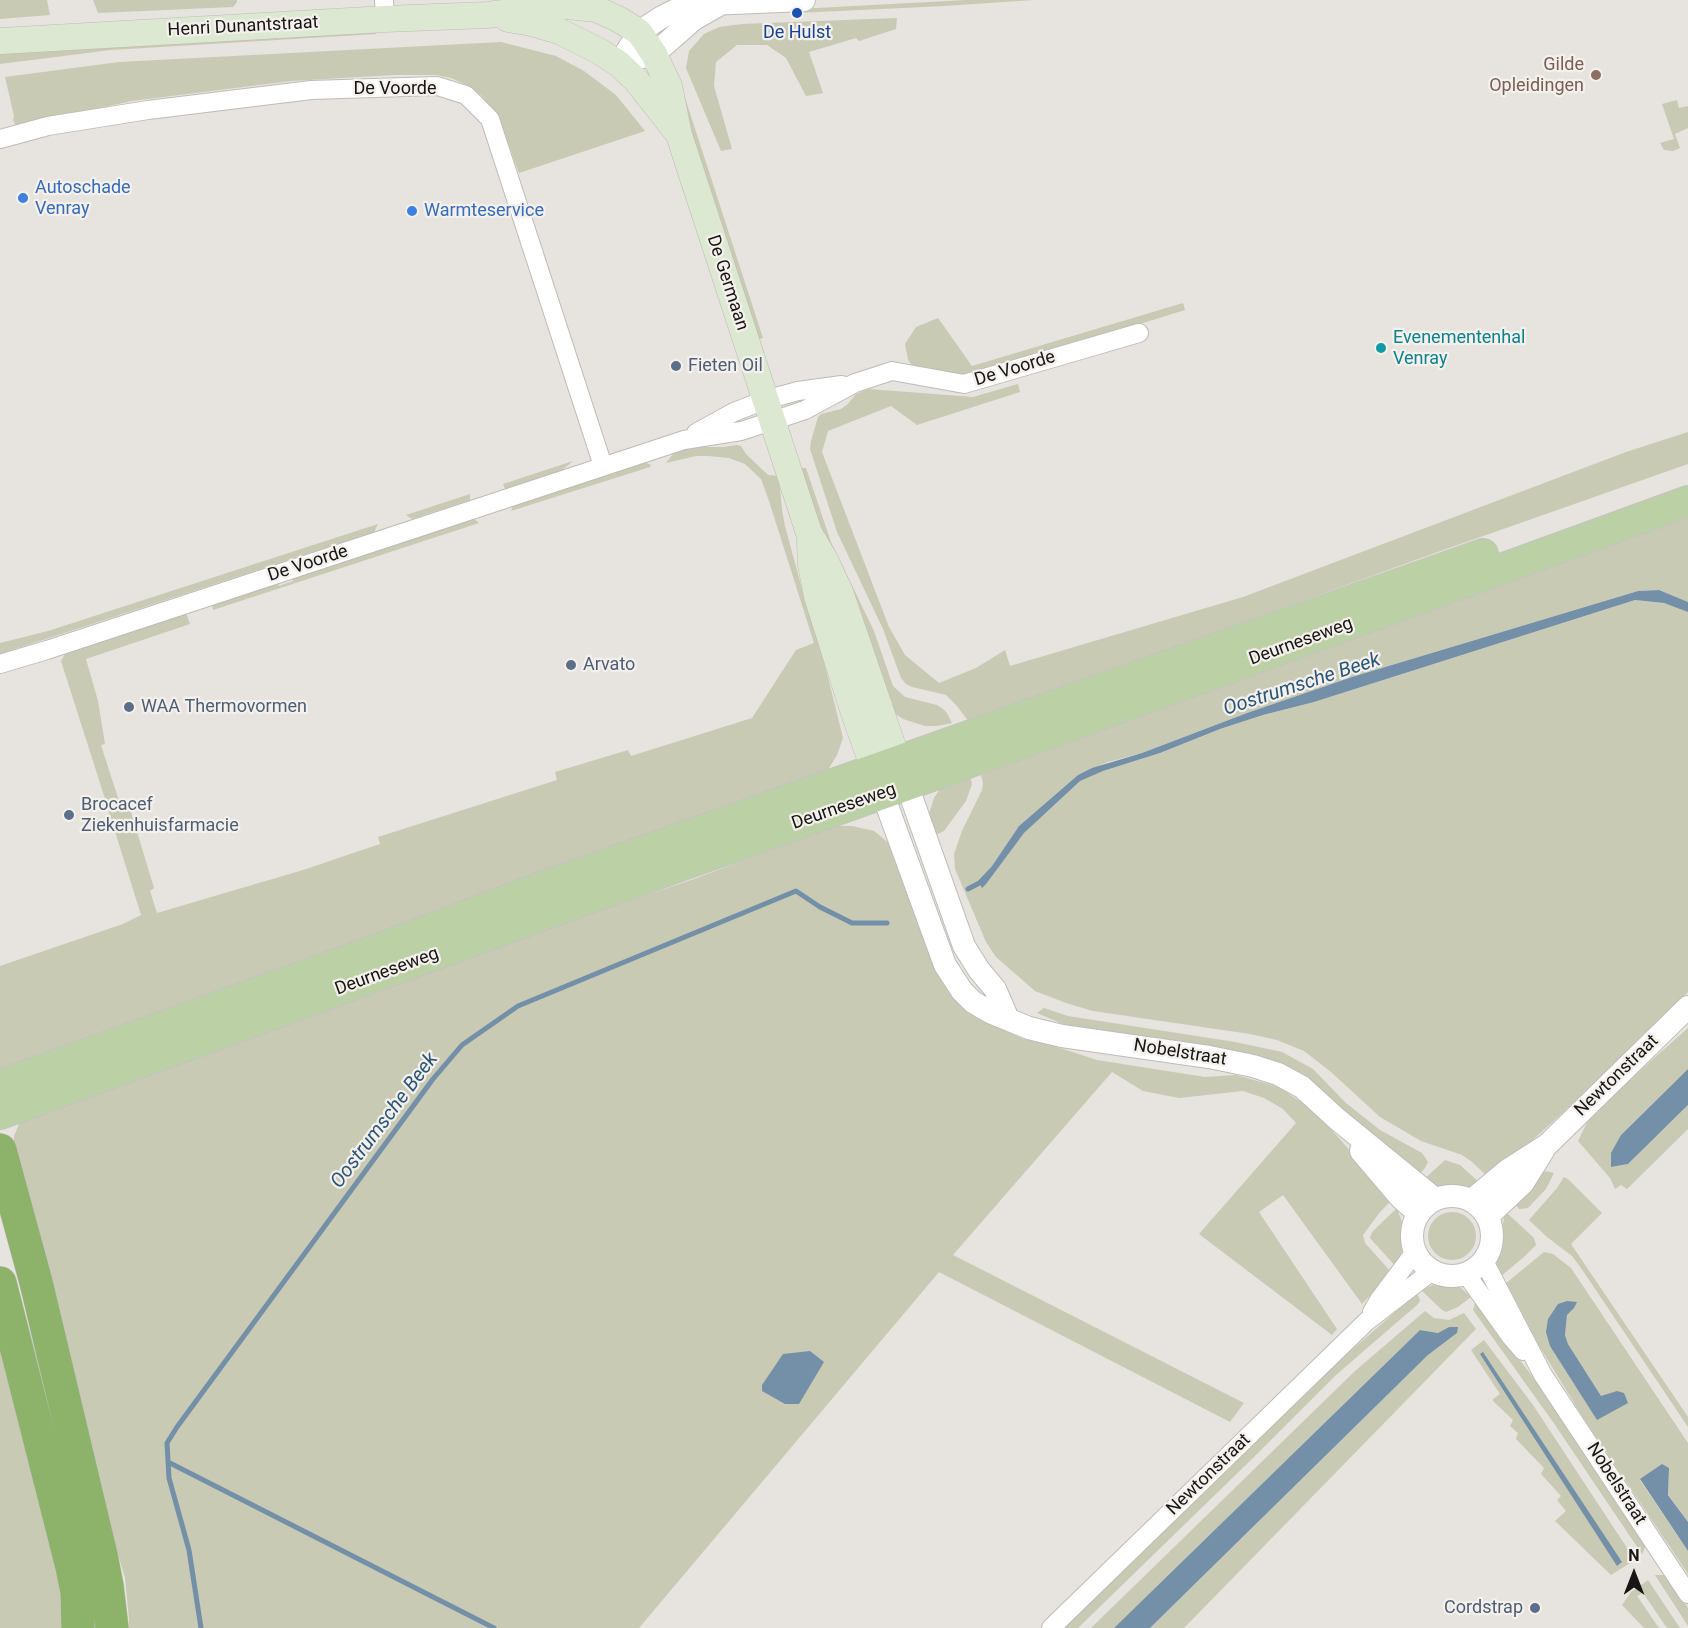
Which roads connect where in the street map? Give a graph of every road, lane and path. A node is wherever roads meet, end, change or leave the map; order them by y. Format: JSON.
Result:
{"nodes":[{"id":1,"x":804,"y":0,"type":"edge"},
{"id":2,"x":718,"y":5,"type":"junction"},
{"id":3,"x":385,"y":9,"type":"edge"},
{"id":4,"x":487,"y":15,"type":"junction"},
{"id":5,"x":639,"y":32,"type":"junction"},
{"id":6,"x":0,"y":41,"type":"edge"},
{"id":7,"x":654,"y":54,"type":"junction"},
{"id":8,"x":619,"y":64,"type":"junction"},
{"id":9,"x":679,"y":135,"type":"junction"},
{"id":10,"x":0,"y":139,"type":"edge"},
{"id":11,"x":1139,"y":333,"type":"dead end"},
{"id":12,"x":769,"y":411,"type":"junction"},
{"id":13,"x":603,"y":466,"type":"junction"},
{"id":14,"x":1688,"y":482,"type":"edge"},
{"id":15,"x":1688,"y":501,"type":"edge"},
{"id":16,"x":0,"y":664,"type":"edge"},
{"id":17,"x":890,"y":777,"type":"junction"},
{"id":18,"x":1688,"y":1007,"type":"edge"},
{"id":19,"x":0,"y":1085,"type":"edge"},
{"id":20,"x":0,"y":1114,"type":"edge"},
{"id":21,"x":1547,"y":1145,"type":"junction"},
{"id":22,"x":0,"y":1150,"type":"edge"},
{"id":23,"x":1472,"y":1200,"type":"junction"},
{"id":24,"x":1426,"y":1206,"type":"junction"},
{"id":25,"x":1488,"y":1216,"type":"junction"},
{"id":26,"x":1415,"y":1252,"type":"junction"},
{"id":27,"x":1475,"y":1268,"type":"junction"},
{"id":28,"x":1432,"y":1271,"type":"junction"},
{"id":29,"x":0,"y":1283,"type":"edge"},
{"id":30,"x":1367,"y":1321,"type":"junction"},
{"id":31,"x":1688,"y":1594,"type":"edge"},
{"id":32,"x":78,"y":1628,"type":"edge"},
{"id":33,"x":111,"y":1628,"type":"edge"},
{"id":34,"x":1052,"y":1628,"type":"edge"}],
"edges":[{"from":1,"to":2,"type":"street"},
{"from":2,"to":5,"type":"street"},
{"from":2,"to":7,"type":"street"},
{"from":3,"to":4,"type":"main road","name":"Henri Dunantstraat"},
{"from":3,"to":6,"type":"main road","name":"Henri Dunantstraat"},
{"from":4,"to":5,"type":"main road","name":"Henri Dunantstraat"},
{"from":4,"to":8,"type":"main road","name":"Henri Dunantstraat"},
{"from":5,"to":7,"type":"main road","name":"Henri Dunantstraat"},
{"from":5,"to":8,"type":"street"},
{"from":7,"to":8,"type":"street"},
{"from":7,"to":9,"type":"main road","name":"De Germaan"},
{"from":8,"to":9,"type":"main road","name":"De Germaan"},
{"from":9,"to":12,"type":"main road","name":"De Germaan"},
{"from":10,"to":13,"type":"street","name":"De Voorde"},
{"from":11,"to":12,"type":"street","name":"De Voorde"},
{"from":12,"to":13,"type":"street","name":"De Voorde"},
{"from":12,"to":17,"type":"main road","name":"De Germaan"},
{"from":13,"to":16,"type":"street","name":"De Voorde"},
{"from":14,"to":17,"type":"main road","name":"Deurneseweg"},
{"from":15,"to":17,"type":"main road","name":"Deurneseweg"},
{"from":17,"to":19,"type":"main road","name":"Deurneseweg"},
{"from":17,"to":20,"type":"main road","name":"Deurneseweg"},
{"from":17,"to":24,"type":"street","name":"Nobelstraat"},
{"from":18,"to":21,"type":"street","name":"Newtonstraat"},
{"from":21,"to":23,"type":"street","name":"Newtonstraat"},
{"from":21,"to":25,"type":"street","name":"Newtonstraat"},
{"from":22,"to":33,"type":"highway"},
{"from":23,"to":24,"type":"street"},
{"from":23,"to":25,"type":"street"},
{"from":24,"to":26,"type":"street"},
{"from":25,"to":27,"type":"street"},
{"from":26,"to":28,"type":"street"},
{"from":26,"to":30,"type":"street","name":"Newtonstraat"},
{"from":27,"to":28,"type":"street"},
{"from":27,"to":31,"type":"street","name":"Nobelstraat"},
{"from":28,"to":30,"type":"street","name":"Newtonstraat"},
{"from":29,"to":32,"type":"highway"},
{"from":30,"to":34,"type":"street","name":"Newtonstraat"}]}
